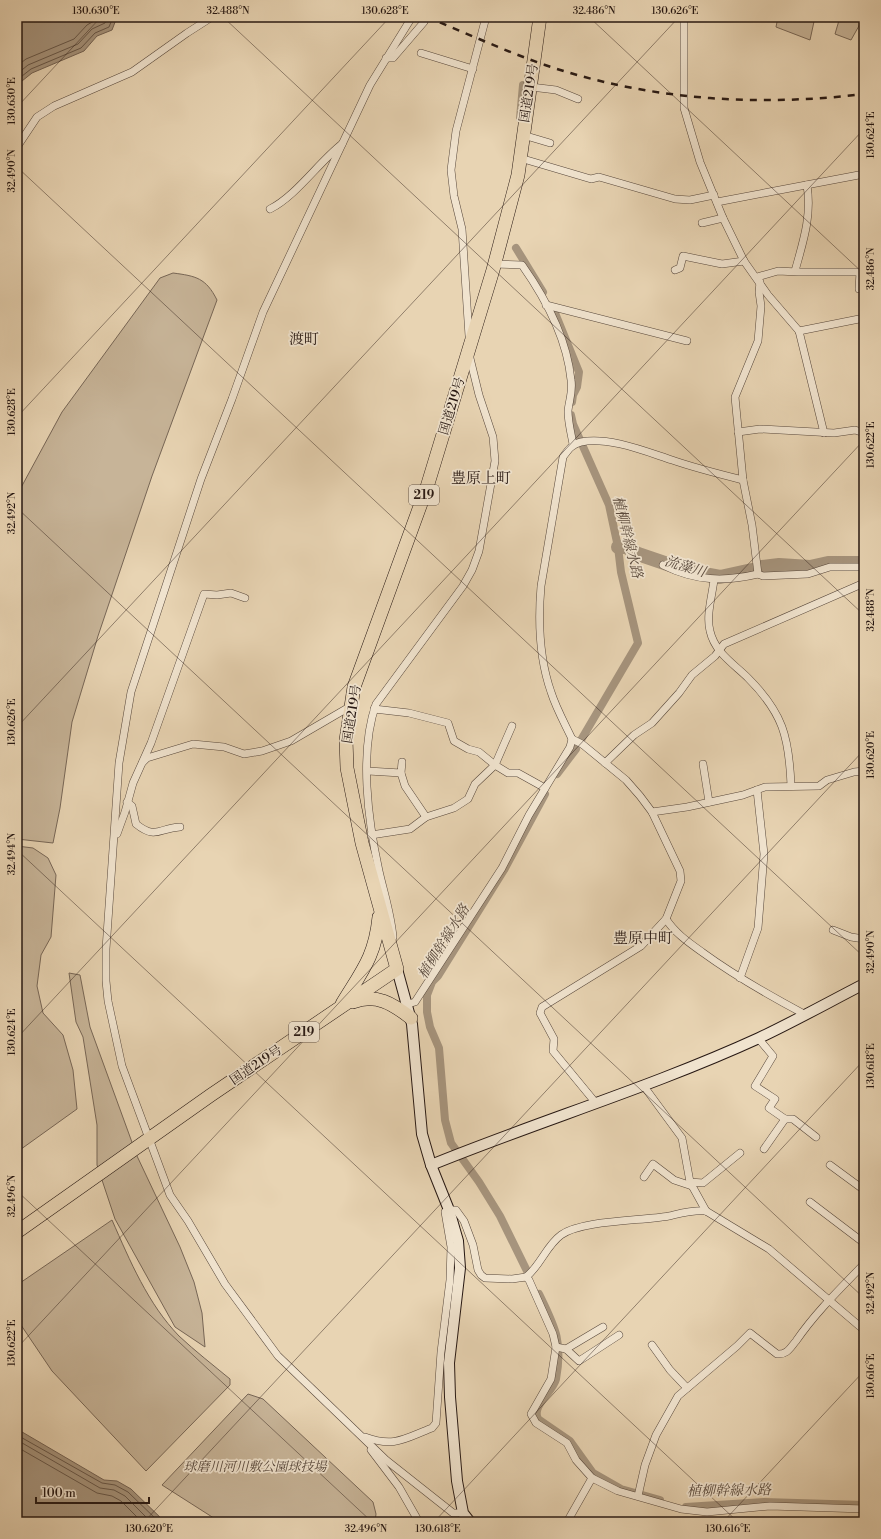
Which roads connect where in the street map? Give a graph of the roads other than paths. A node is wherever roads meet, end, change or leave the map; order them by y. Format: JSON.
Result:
{"nodes":[{"id":1,"x":212,"y":17,"type":"edge"},
{"id":2,"x":412,"y":17,"type":"edge"},
{"id":3,"x":486,"y":17,"type":"edge"},
{"id":4,"x":540,"y":17,"type":"edge"},
{"id":5,"x":684,"y":17,"type":"edge"},
{"id":6,"x":424,"y":22,"type":"dead end"},
{"id":7,"x":421,"y":53,"type":"dead end"},
{"id":8,"x":386,"y":58,"type":"junction"},
{"id":9,"x":473,"y":69,"type":"junction"},
{"id":10,"x":531,"y":87,"type":"junction"},
{"id":11,"x":578,"y":99,"type":"dead end"},
{"id":12,"x":523,"y":135,"type":"junction"},
{"id":13,"x":344,"y":142,"type":"junction"},
{"id":14,"x":550,"y":143,"type":"dead end"},
{"id":15,"x":17,"y":147,"type":"edge"},
{"id":16,"x":520,"y":158,"type":"junction"},
{"id":17,"x":864,"y":174,"type":"edge"},
{"id":18,"x":807,"y":185,"type":"junction"},
{"id":19,"x":715,"y":198,"type":"junction"},
{"id":20,"x":270,"y":209,"type":"dead end"},
{"id":21,"x":723,"y":218,"type":"junction"},
{"id":22,"x":702,"y":223,"type":"dead end"},
{"id":23,"x":744,"y":261,"type":"junction"},
{"id":24,"x":495,"y":264,"type":"junction"},
{"id":25,"x":675,"y":270,"type":"dead end"},
{"id":26,"x":795,"y":271,"type":"junction"},
{"id":27,"x":862,"y":272,"type":"edge"},
{"id":28,"x":759,"y":280,"type":"junction"},
{"id":29,"x":859,"y":289,"type":"dead end"},
{"id":30,"x":546,"y":305,"type":"junction"},
{"id":31,"x":864,"y":318,"type":"edge"},
{"id":32,"x":799,"y":331,"type":"junction"},
{"id":33,"x":687,"y":340,"type":"dead end"},
{"id":34,"x":468,"y":352,"type":"junction"},
{"id":35,"x":738,"y":432,"type":"junction"},
{"id":36,"x":824,"y":433,"type":"junction"},
{"id":37,"x":864,"y":433,"type":"edge"},
{"id":38,"x":573,"y":444,"type":"junction"},
{"id":39,"x":743,"y":480,"type":"junction"},
{"id":40,"x":663,"y":565,"type":"dead end"},
{"id":41,"x":864,"y":567,"type":"edge"},
{"id":42,"x":758,"y":574,"type":"junction"},
{"id":43,"x":714,"y":580,"type":"junction"},
{"id":44,"x":864,"y":583,"type":"edge"},
{"id":45,"x":245,"y":598,"type":"dead end"},
{"id":46,"x":720,"y":650,"type":"junction"},
{"id":47,"x":351,"y":706,"type":"junction"},
{"id":48,"x":374,"y":709,"type":"junction"},
{"id":49,"x":512,"y":726,"type":"dead end"},
{"id":50,"x":572,"y":740,"type":"junction"},
{"id":51,"x":143,"y":762,"type":"junction"},
{"id":52,"x":402,"y":762,"type":"dead end"},
{"id":53,"x":605,"y":763,"type":"junction"},
{"id":54,"x":703,"y":764,"type":"dead end"},
{"id":55,"x":494,"y":765,"type":"junction"},
{"id":56,"x":368,"y":771,"type":"junction"},
{"id":57,"x":864,"y":771,"type":"edge"},
{"id":58,"x":402,"y":773,"type":"junction"},
{"id":59,"x":791,"y":785,"type":"junction"},
{"id":60,"x":545,"y":788,"type":"junction"},
{"id":61,"x":757,"y":790,"type":"junction"},
{"id":62,"x":127,"y":802,"type":"junction"},
{"id":63,"x":710,"y":802,"type":"junction"},
{"id":64,"x":652,"y":812,"type":"junction"},
{"id":65,"x":426,"y":817,"type":"junction"},
{"id":66,"x":180,"y":827,"type":"dead end"},
{"id":67,"x":371,"y":835,"type":"junction"},
{"id":68,"x":114,"y":842,"type":"junction"},
{"id":69,"x":380,"y":911,"type":"junction"},
{"id":70,"x":666,"y":919,"type":"junction"},
{"id":71,"x":833,"y":930,"type":"dead end"},
{"id":72,"x":864,"y":938,"type":"edge"},
{"id":73,"x":397,"y":969,"type":"junction"},
{"id":74,"x":740,"y":978,"type":"junction"},
{"id":75,"x":864,"y":984,"type":"edge"},
{"id":76,"x":408,"y":1004,"type":"junction"},
{"id":77,"x":340,"y":1007,"type":"junction"},
{"id":78,"x":806,"y":1015,"type":"junction"},
{"id":79,"x":411,"y":1018,"type":"junction"},
{"id":80,"x":758,"y":1038,"type":"junction"},
{"id":81,"x":643,"y":1085,"type":"junction"},
{"id":82,"x":595,"y":1102,"type":"junction"},
{"id":83,"x":785,"y":1119,"type":"junction"},
{"id":84,"x":816,"y":1138,"type":"dead end"},
{"id":85,"x":147,"y":1141,"type":"junction"},
{"id":86,"x":764,"y":1149,"type":"dead end"},
{"id":87,"x":740,"y":1153,"type":"dead end"},
{"id":88,"x":431,"y":1165,"type":"junction"},
{"id":89,"x":830,"y":1165,"type":"dead end"},
{"id":90,"x":644,"y":1177,"type":"dead end"},
{"id":91,"x":691,"y":1184,"type":"junction"},
{"id":92,"x":864,"y":1190,"type":"edge"},
{"id":93,"x":441,"y":1191,"type":"junction"},
{"id":94,"x":810,"y":1202,"type":"dead end"},
{"id":95,"x":449,"y":1210,"type":"junction"},
{"id":96,"x":706,"y":1211,"type":"junction"},
{"id":97,"x":17,"y":1232,"type":"edge"},
{"id":98,"x":864,"y":1243,"type":"edge"},
{"id":99,"x":864,"y":1264,"type":"edge"},
{"id":100,"x":526,"y":1277,"type":"junction"},
{"id":101,"x":829,"y":1300,"type":"junction"},
{"id":102,"x":603,"y":1327,"type":"dead end"},
{"id":103,"x":864,"y":1330,"type":"edge"},
{"id":104,"x":619,"y":1335,"type":"dead end"},
{"id":105,"x":652,"y":1345,"type":"dead end"},
{"id":106,"x":560,"y":1348,"type":"junction"},
{"id":107,"x":687,"y":1388,"type":"junction"},
{"id":108,"x":361,"y":1435,"type":"junction"},
{"id":109,"x":592,"y":1478,"type":"junction"},
{"id":110,"x":639,"y":1494,"type":"junction"},
{"id":111,"x":864,"y":1509,"type":"edge"},
{"id":112,"x":463,"y":1513,"type":"junction"},
{"id":113,"x":418,"y":1522,"type":"edge"},
{"id":114,"x":470,"y":1522,"type":"edge"},
{"id":115,"x":567,"y":1522,"type":"edge"}],
"edges":[{"from":1,"to":15,"type":"street"},
{"from":2,"to":8,"type":"street"},
{"from":3,"to":9,"type":"street"},
{"from":4,"to":10,"type":"highway","name":"国道219号","number":"219"},
{"from":5,"to":19,"type":"street"},
{"from":6,"to":8,"type":"street"},
{"from":7,"to":9,"type":"street"},
{"from":8,"to":13,"type":"street"},
{"from":9,"to":34,"type":"street"},
{"from":10,"to":11,"type":"street"},
{"from":10,"to":12,"type":"highway","name":"国道219号","number":"219"},
{"from":12,"to":14,"type":"street"},
{"from":12,"to":16,"type":"highway","name":"国道219号","number":"219"},
{"from":13,"to":20,"type":"street"},
{"from":13,"to":68,"type":"street"},
{"from":16,"to":19,"type":"street"},
{"from":16,"to":24,"type":"highway","name":"国道219号","number":"219"},
{"from":17,"to":18,"type":"street"},
{"from":18,"to":19,"type":"street"},
{"from":18,"to":26,"type":"street"},
{"from":19,"to":21,"type":"street"},
{"from":21,"to":22,"type":"street"},
{"from":21,"to":23,"type":"street"},
{"from":23,"to":25,"type":"street"},
{"from":23,"to":28,"type":"street"},
{"from":24,"to":30,"type":"street"},
{"from":24,"to":34,"type":"highway","name":"国道219号","number":"219"},
{"from":26,"to":27,"type":"street"},
{"from":26,"to":28,"type":"street"},
{"from":27,"to":29,"type":"street"},
{"from":28,"to":32,"type":"street"},
{"from":28,"to":35,"type":"street"},
{"from":30,"to":33,"type":"street"},
{"from":30,"to":38,"type":"street"},
{"from":31,"to":32,"type":"street"},
{"from":32,"to":36,"type":"street"},
{"from":34,"to":47,"type":"highway","name":"国道219号","number":"219"},
{"from":34,"to":48,"type":"street"},
{"from":35,"to":36,"type":"street"},
{"from":35,"to":39,"type":"street"},
{"from":36,"to":37,"type":"street"},
{"from":38,"to":39,"type":"street"},
{"from":38,"to":50,"type":"street"},
{"from":39,"to":42,"type":"street"},
{"from":40,"to":43,"type":"street"},
{"from":41,"to":42,"type":"street"},
{"from":42,"to":43,"type":"street"},
{"from":43,"to":46,"type":"street"},
{"from":44,"to":46,"type":"street"},
{"from":45,"to":51,"type":"street"},
{"from":46,"to":53,"type":"street"},
{"from":46,"to":59,"type":"street"},
{"from":47,"to":51,"type":"street"},
{"from":47,"to":69,"type":"highway","name":"国道219号","number":"219"},
{"from":48,"to":55,"type":"street"},
{"from":48,"to":56,"type":"street"},
{"from":49,"to":55,"type":"street"},
{"from":50,"to":53,"type":"street"},
{"from":50,"to":60,"type":"street"},
{"from":51,"to":62,"type":"street"},
{"from":52,"to":58,"type":"street"},
{"from":53,"to":64,"type":"street"},
{"from":54,"to":63,"type":"street"},
{"from":55,"to":60,"type":"street"},
{"from":55,"to":65,"type":"street"},
{"from":56,"to":58,"type":"street"},
{"from":56,"to":67,"type":"street"},
{"from":57,"to":59,"type":"street"},
{"from":58,"to":65,"type":"street"},
{"from":59,"to":61,"type":"street"},
{"from":60,"to":76,"type":"street"},
{"from":61,"to":63,"type":"street"},
{"from":61,"to":74,"type":"street"},
{"from":62,"to":66,"type":"street"},
{"from":62,"to":68,"type":"street"},
{"from":63,"to":64,"type":"street"},
{"from":64,"to":70,"type":"street"},
{"from":65,"to":67,"type":"street"},
{"from":67,"to":73,"type":"street"},
{"from":68,"to":85,"type":"street"},
{"from":69,"to":73,"type":"highway","name":"国道219号","number":"219"},
{"from":69,"to":77,"type":"highway"},
{"from":70,"to":74,"type":"street"},
{"from":70,"to":82,"type":"street"},
{"from":71,"to":72,"type":"street"},
{"from":73,"to":76,"type":"street"},
{"from":73,"to":77,"type":"highway","name":"国道219号","number":"219"},
{"from":74,"to":78,"type":"street"},
{"from":75,"to":78,"type":"street"},
{"from":76,"to":79,"type":"street"},
{"from":77,"to":79,"type":"highway"},
{"from":77,"to":85,"type":"highway","name":"国道219号","number":"219"},
{"from":78,"to":80,"type":"street"},
{"from":79,"to":88,"type":"street"},
{"from":80,"to":81,"type":"street"},
{"from":80,"to":83,"type":"street"},
{"from":81,"to":82,"type":"street"},
{"from":81,"to":91,"type":"street"},
{"from":82,"to":88,"type":"street"},
{"from":83,"to":84,"type":"street"},
{"from":83,"to":86,"type":"street"},
{"from":85,"to":97,"type":"highway","name":"国道219号","number":"219"},
{"from":85,"to":108,"type":"street"},
{"from":87,"to":91,"type":"street"},
{"from":88,"to":93,"type":"street"},
{"from":89,"to":92,"type":"street"},
{"from":90,"to":91,"type":"street"},
{"from":91,"to":96,"type":"street"},
{"from":93,"to":95,"type":"street"},
{"from":93,"to":108,"type":"street"},
{"from":94,"to":98,"type":"street"},
{"from":95,"to":100,"type":"street"},
{"from":95,"to":112,"type":"street"},
{"from":96,"to":100,"type":"street"},
{"from":96,"to":101,"type":"street"},
{"from":99,"to":101,"type":"street"},
{"from":100,"to":106,"type":"street"},
{"from":101,"to":103,"type":"street"},
{"from":101,"to":107,"type":"street"},
{"from":102,"to":106,"type":"street"},
{"from":104,"to":106,"type":"street"},
{"from":105,"to":107,"type":"street"},
{"from":106,"to":109,"type":"street"},
{"from":107,"to":110,"type":"street"},
{"from":108,"to":112,"type":"street"},
{"from":108,"to":113,"type":"street"},
{"from":109,"to":110,"type":"street"},
{"from":109,"to":115,"type":"street"},
{"from":110,"to":111,"type":"street"},
{"from":112,"to":114,"type":"street"}]}
